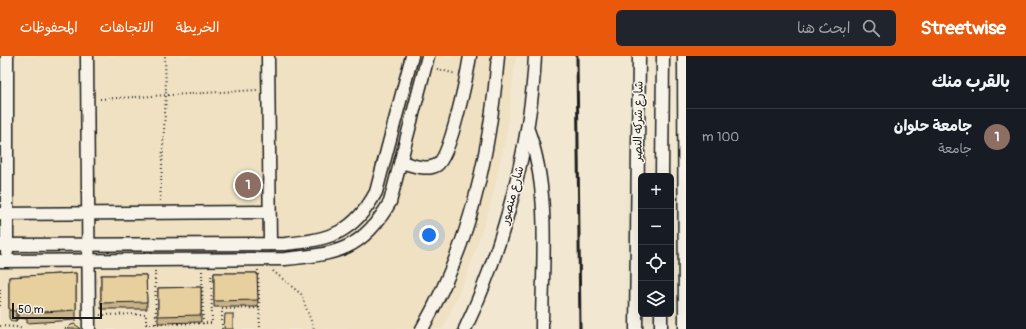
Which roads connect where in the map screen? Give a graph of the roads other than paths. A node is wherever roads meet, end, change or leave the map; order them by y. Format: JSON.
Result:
{"nodes":[{"id":1,"x":7,"y":56,"type":"edge"},
{"id":2,"x":87,"y":56,"type":"edge"},
{"id":3,"x":268,"y":56,"type":"edge"},
{"id":4,"x":412,"y":56,"type":"edge"},
{"id":5,"x":470,"y":56,"type":"edge"},
{"id":6,"x":498,"y":56,"type":"edge"},
{"id":7,"x":535,"y":56,"type":"edge"},
{"id":8,"x":639,"y":56,"type":"edge"},
{"id":9,"x":663,"y":56,"type":"edge"},
{"id":10,"x":684,"y":56,"type":"edge"},
{"id":11,"x":427,"y":61,"type":"edge"},
{"id":12,"x":527,"y":129,"type":"junction"},
{"id":13,"x":401,"y":162,"type":"junction"},
{"id":14,"x":662,"y":173,"type":"edge"},
{"id":15,"x":269,"y":212,"type":"junction"},
{"id":16,"x":4,"y":214,"type":"edge"},
{"id":17,"x":88,"y":214,"type":"junction"},
{"id":18,"x":89,"y":244,"type":"junction"},
{"id":19,"x":270,"y":244,"type":"junction"},
{"id":20,"x":4,"y":245,"type":"edge"},
{"id":21,"x":88,"y":260,"type":"junction"},
{"id":22,"x":4,"y":261,"type":"edge"},
{"id":23,"x":661,"y":317,"type":"edge"},
{"id":24,"x":89,"y":329,"type":"edge"},
{"id":25,"x":422,"y":329,"type":"edge"},
{"id":26,"x":465,"y":329,"type":"edge"},
{"id":27,"x":542,"y":329,"type":"edge"},
{"id":28,"x":636,"y":329,"type":"edge"},
{"id":29,"x":661,"y":329,"type":"edge"},
{"id":30,"x":685,"y":329,"type":"edge"}],
"edges":[{"from":1,"to":16,"type":"street"},
{"from":2,"to":17,"type":"street"},
{"from":3,"to":15,"type":"street"},
{"from":4,"to":19,"type":"street"},
{"from":5,"to":13,"type":"street"},
{"from":6,"to":25,"type":"street"},
{"from":7,"to":12,"type":"street","name":"شارع منصور"},
{"from":8,"to":28,"type":"street","name":"شارع شركه النصر"},
{"from":9,"to":14,"type":"street","name":"شارع شركه النصر"},
{"from":10,"to":30,"type":"street"},
{"from":11,"to":13,"type":"street"},
{"from":12,"to":26,"type":"street","name":"شارع منصور"},
{"from":12,"to":27,"type":"street"},
{"from":13,"to":21,"type":"street"},
{"from":15,"to":17,"type":"street"},
{"from":15,"to":19,"type":"street"},
{"from":16,"to":17,"type":"street"},
{"from":16,"to":20,"type":"street"},
{"from":17,"to":18,"type":"street"},
{"from":18,"to":19,"type":"street"},
{"from":18,"to":20,"type":"street"},
{"from":18,"to":21,"type":"street"},
{"from":20,"to":22,"type":"street"},
{"from":21,"to":22,"type":"street"},
{"from":21,"to":24,"type":"street"},
{"from":23,"to":29,"type":"street"}]}
